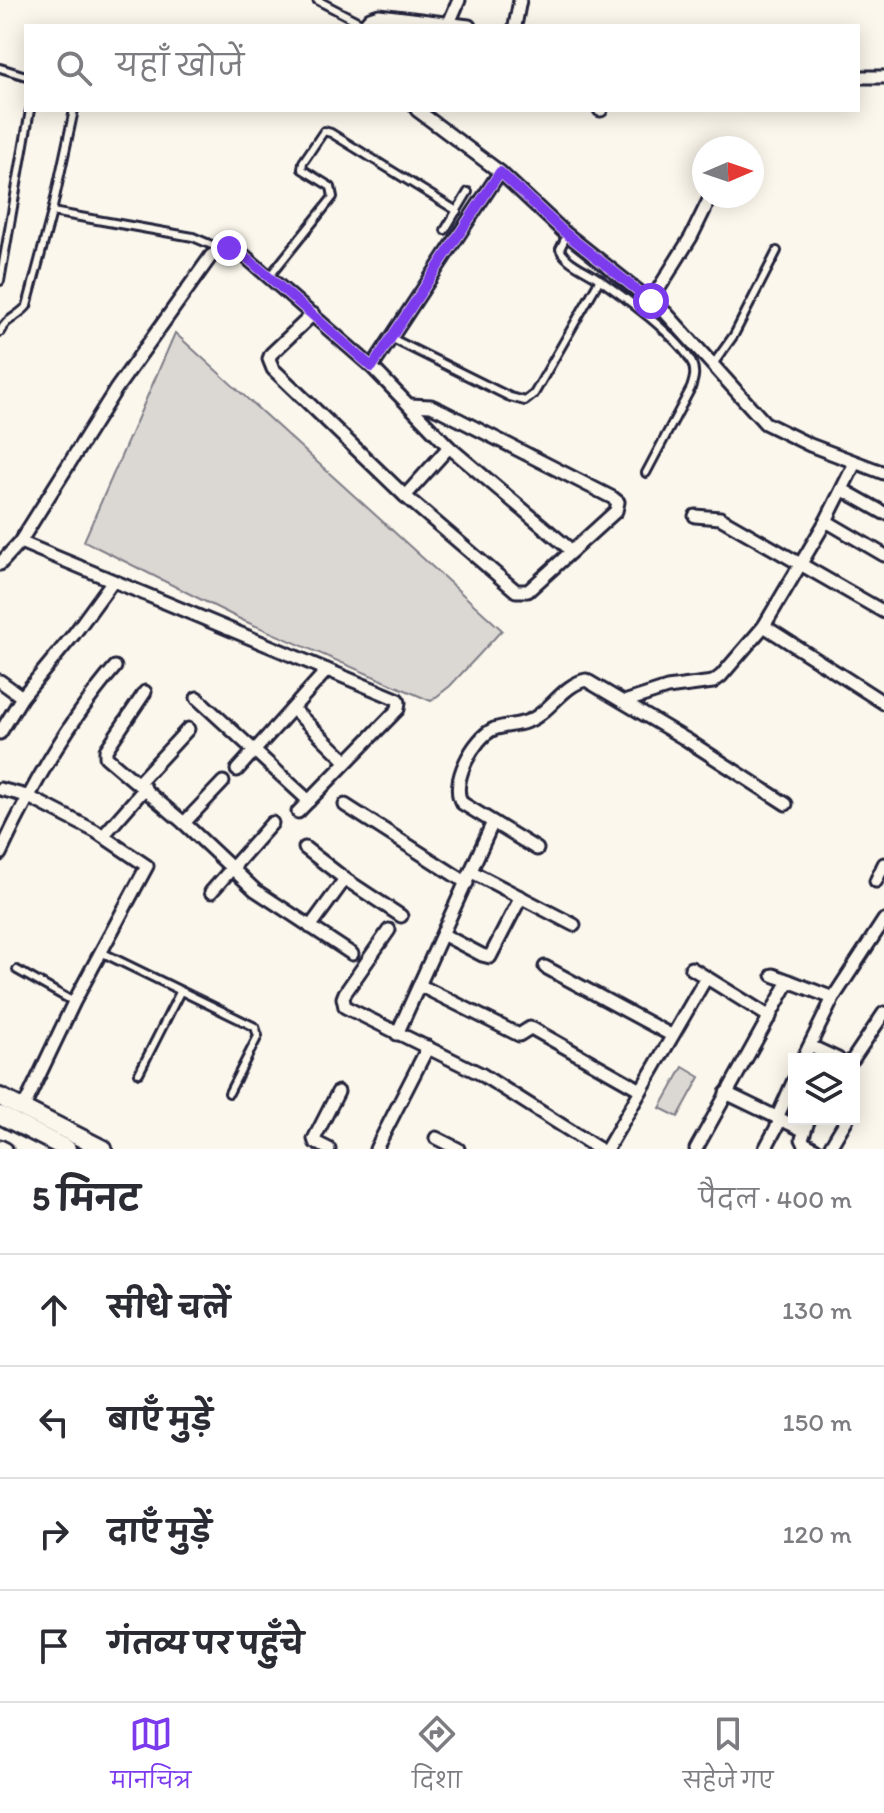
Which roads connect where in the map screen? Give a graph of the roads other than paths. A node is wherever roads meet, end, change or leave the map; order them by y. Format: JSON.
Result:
{"nodes":[{"id":1,"x":317,"y":0,"type":"edge"},
{"id":2,"x":459,"y":0,"type":"edge"},
{"id":3,"x":520,"y":0,"type":"edge"},
{"id":4,"x":449,"y":23,"type":"junction"},
{"id":5,"x":361,"y":24,"type":"edge"},
{"id":6,"x":364,"y":24,"type":"edge"},
{"id":7,"x":456,"y":24,"type":"edge"},
{"id":8,"x":515,"y":24,"type":"edge"},
{"id":9,"x":0,"y":68,"type":"edge"},
{"id":10,"x":24,"y":75,"type":"edge"},
{"id":11,"x":860,"y":77,"type":"edge"},
{"id":12,"x":884,"y":77,"type":"edge"},
{"id":13,"x":30,"y":112,"type":"edge"},
{"id":14,"x":74,"y":112,"type":"edge"},
{"id":15,"x":420,"y":112,"type":"edge"},
{"id":16,"x":500,"y":172,"type":"junction"},
{"id":17,"x":468,"y":192,"type":"dead end"},
{"id":18,"x":705,"y":208,"type":"edge"},
{"id":19,"x":457,"y":211,"type":"junction"},
{"id":20,"x":52,"y":212,"type":"junction"},
{"id":21,"x":445,"y":230,"type":"dead end"},
{"id":22,"x":567,"y":235,"type":"junction"},
{"id":23,"x":221,"y":249,"type":"junction"},
{"id":24,"x":777,"y":251,"type":"dead end"},
{"id":25,"x":269,"y":277,"type":"junction"},
{"id":26,"x":600,"y":279,"type":"junction"},
{"id":27,"x":0,"y":281,"type":"edge"},
{"id":28,"x":651,"y":301,"type":"junction"},
{"id":29,"x":313,"y":314,"type":"junction"},
{"id":30,"x":0,"y":332,"type":"edge"},
{"id":31,"x":390,"y":338,"type":"junction"},
{"id":32,"x":714,"y":363,"type":"junction"},
{"id":33,"x":372,"y":367,"type":"junction"},
{"id":34,"x":409,"y":405,"type":"junction"},
{"id":35,"x":449,"y":447,"type":"junction"},
{"id":36,"x":855,"y":463,"type":"junction"},
{"id":37,"x":646,"y":473,"type":"dead end"},
{"id":38,"x":884,"y":473,"type":"edge"},
{"id":39,"x":843,"y":490,"type":"junction"},
{"id":40,"x":405,"y":496,"type":"junction"},
{"id":41,"x":884,"y":513,"type":"edge"},
{"id":42,"x":695,"y":516,"type":"dead end"},
{"id":43,"x":826,"y":521,"type":"junction"},
{"id":44,"x":20,"y":542,"type":"junction"},
{"id":45,"x":572,"y":551,"type":"junction"},
{"id":46,"x":884,"y":555,"type":"edge"},
{"id":47,"x":800,"y":563,"type":"junction"},
{"id":48,"x":0,"y":564,"type":"edge"},
{"id":49,"x":112,"y":582,"type":"junction"},
{"id":50,"x":884,"y":612,"type":"edge"},
{"id":51,"x":764,"y":626,"type":"junction"},
{"id":52,"x":115,"y":667,"type":"dead end"},
{"id":53,"x":327,"y":670,"type":"junction"},
{"id":54,"x":0,"y":681,"type":"edge"},
{"id":55,"x":145,"y":692,"type":"dead end"},
{"id":56,"x":22,"y":697,"type":"junction"},
{"id":57,"x":197,"y":698,"type":"dead end"},
{"id":58,"x":624,"y":702,"type":"junction"},
{"id":59,"x":884,"y":703,"type":"edge"},
{"id":60,"x":293,"y":709,"type":"junction"},
{"id":61,"x":188,"y":729,"type":"dead end"},
{"id":62,"x":0,"y":733,"type":"edge"},
{"id":63,"x":254,"y":751,"type":"junction"},
{"id":64,"x":346,"y":761,"type":"junction"},
{"id":65,"x":237,"y":770,"type":"dead end"},
{"id":66,"x":223,"y":782,"type":"dead end"},
{"id":67,"x":142,"y":785,"type":"junction"},
{"id":68,"x":0,"y":789,"type":"edge"},
{"id":69,"x":27,"y":796,"type":"junction"},
{"id":70,"x":309,"y":801,"type":"junction"},
{"id":71,"x":786,"y":804,"type":"dead end"},
{"id":72,"x":345,"y":805,"type":"dead end"},
{"id":73,"x":298,"y":812,"type":"dead end"},
{"id":74,"x":493,"y":822,"type":"junction"},
{"id":75,"x":184,"y":823,"type":"junction"},
{"id":76,"x":272,"y":823,"type":"dead end"},
{"id":77,"x":103,"y":836,"type":"junction"},
{"id":78,"x":305,"y":848,"type":"dead end"},
{"id":79,"x":537,"y":849,"type":"dead end"},
{"id":80,"x":0,"y":854,"type":"edge"},
{"id":81,"x":884,"y":864,"type":"edge"},
{"id":82,"x":231,"y":867,"type":"junction"},
{"id":83,"x":469,"y":878,"type":"junction"},
{"id":84,"x":345,"y":879,"type":"junction"},
{"id":85,"x":876,"y":881,"type":"dead end"},
{"id":86,"x":211,"y":892,"type":"dead end"},
{"id":87,"x":521,"y":897,"type":"junction"},
{"id":88,"x":401,"y":916,"type":"dead end"},
{"id":89,"x":884,"y":920,"type":"edge"},
{"id":90,"x":574,"y":925,"type":"dead end"},
{"id":91,"x":310,"y":927,"type":"junction"},
{"id":92,"x":389,"y":930,"type":"dead end"},
{"id":93,"x":444,"y":935,"type":"junction"},
{"id":94,"x":101,"y":952,"type":"junction"},
{"id":95,"x":352,"y":954,"type":"dead end"},
{"id":96,"x":545,"y":967,"type":"dead end"},
{"id":97,"x":691,"y":968,"type":"dead end"},
{"id":98,"x":17,"y":970,"type":"dead end"},
{"id":99,"x":773,"y":975,"type":"dead end"},
{"id":100,"x":706,"y":978,"type":"junction"},
{"id":101,"x":789,"y":981,"type":"junction"},
{"id":102,"x":421,"y":986,"type":"junction"},
{"id":103,"x":180,"y":992,"type":"junction"},
{"id":104,"x":833,"y":998,"type":"junction"},
{"id":105,"x":74,"y":1002,"type":"junction"},
{"id":106,"x":884,"y":1013,"type":"edge"},
{"id":107,"x":770,"y":1017,"type":"junction"},
{"id":108,"x":397,"y":1034,"type":"junction"},
{"id":109,"x":671,"y":1035,"type":"junction"},
{"id":110,"x":810,"y":1046,"type":"junction"},
{"id":111,"x":428,"y":1047,"type":"junction"},
{"id":112,"x":806,"y":1053,"type":"edge"},
{"id":113,"x":825,"y":1053,"type":"edge"},
{"id":114,"x":857,"y":1053,"type":"edge"},
{"id":115,"x":139,"y":1073,"type":"dead end"},
{"id":116,"x":641,"y":1090,"type":"junction"},
{"id":117,"x":338,"y":1092,"type":"dead end"},
{"id":118,"x":229,"y":1093,"type":"dead end"},
{"id":119,"x":726,"y":1093,"type":"junction"},
{"id":120,"x":788,"y":1095,"type":"edge"},
{"id":121,"x":0,"y":1097,"type":"edge"},
{"id":122,"x":23,"y":1109,"type":"junction"},
{"id":123,"x":0,"y":1115,"type":"edge"},
{"id":124,"x":779,"y":1118,"type":"junction"},
{"id":125,"x":788,"y":1120,"type":"edge"},
{"id":126,"x":806,"y":1125,"type":"edge"},
{"id":127,"x":843,"y":1125,"type":"edge"},
{"id":128,"x":436,"y":1138,"type":"dead end"},
{"id":129,"x":74,"y":1145,"type":"edge"},
{"id":130,"x":0,"y":1146,"type":"edge"},
{"id":131,"x":6,"y":1149,"type":"edge"},
{"id":132,"x":103,"y":1149,"type":"edge"},
{"id":133,"x":329,"y":1149,"type":"edge"},
{"id":134,"x":376,"y":1149,"type":"edge"},
{"id":135,"x":458,"y":1149,"type":"edge"},
{"id":136,"x":599,"y":1149,"type":"edge"},
{"id":137,"x":607,"y":1149,"type":"edge"},
{"id":138,"x":696,"y":1149,"type":"edge"},
{"id":139,"x":765,"y":1149,"type":"edge"},
{"id":140,"x":815,"y":1149,"type":"edge"},
{"id":141,"x":829,"y":1149,"type":"edge"}],
"edges":[{"from":1,"to":5,"type":"lane"},
{"from":2,"to":4,"type":"street"},
{"from":3,"to":8,"type":"street"},
{"from":4,"to":6,"type":"street"},
{"from":4,"to":7,"type":"street"},
{"from":9,"to":10,"type":"lane"},
{"from":11,"to":12,"type":"street"},
{"from":13,"to":27,"type":"lane"},
{"from":14,"to":20,"type":"lane"},
{"from":15,"to":16,"type":"street"},
{"from":16,"to":22,"type":"street"},
{"from":16,"to":31,"type":"street"},
{"from":17,"to":19,"type":"lane"},
{"from":18,"to":28,"type":"street"},
{"from":19,"to":21,"type":"lane"},
{"from":19,"to":25,"type":"lane"},
{"from":20,"to":23,"type":"lane"},
{"from":20,"to":30,"type":"lane"},
{"from":22,"to":26,"type":"lane"},
{"from":22,"to":28,"type":"street"},
{"from":23,"to":25,"type":"street"},
{"from":23,"to":44,"type":"street"},
{"from":24,"to":32,"type":"lane"},
{"from":25,"to":29,"type":"street"},
{"from":26,"to":31,"type":"lane"},
{"from":26,"to":37,"type":"lane"},
{"from":28,"to":32,"type":"street"},
{"from":29,"to":33,"type":"street"},
{"from":29,"to":40,"type":"street"},
{"from":31,"to":33,"type":"street"},
{"from":32,"to":36,"type":"street"},
{"from":33,"to":34,"type":"street"},
{"from":34,"to":35,"type":"street"},
{"from":34,"to":45,"type":"street"},
{"from":35,"to":40,"type":"street"},
{"from":35,"to":45,"type":"street"},
{"from":36,"to":38,"type":"street"},
{"from":36,"to":39,"type":"street"},
{"from":39,"to":41,"type":"street"},
{"from":39,"to":43,"type":"street"},
{"from":40,"to":45,"type":"street"},
{"from":42,"to":47,"type":"street"},
{"from":43,"to":46,"type":"street"},
{"from":43,"to":47,"type":"street"},
{"from":44,"to":48,"type":"street"},
{"from":44,"to":49,"type":"street"},
{"from":47,"to":50,"type":"street"},
{"from":47,"to":51,"type":"street"},
{"from":49,"to":53,"type":"street"},
{"from":49,"to":56,"type":"street"},
{"from":51,"to":58,"type":"street"},
{"from":51,"to":59,"type":"street"},
{"from":52,"to":69,"type":"street"},
{"from":53,"to":60,"type":"street"},
{"from":53,"to":64,"type":"street"},
{"from":54,"to":56,"type":"street"},
{"from":55,"to":67,"type":"street"},
{"from":56,"to":62,"type":"street"},
{"from":57,"to":63,"type":"street"},
{"from":58,"to":71,"type":"street"},
{"from":58,"to":74,"type":"street"},
{"from":60,"to":63,"type":"street"},
{"from":60,"to":64,"type":"street"},
{"from":61,"to":67,"type":"street"},
{"from":63,"to":65,"type":"street"},
{"from":63,"to":70,"type":"street"},
{"from":64,"to":70,"type":"street"},
{"from":66,"to":75,"type":"street"},
{"from":67,"to":75,"type":"street"},
{"from":67,"to":77,"type":"street"},
{"from":68,"to":69,"type":"street"},
{"from":69,"to":77,"type":"street"},
{"from":69,"to":80,"type":"street"},
{"from":70,"to":73,"type":"street"},
{"from":72,"to":83,"type":"street"},
{"from":74,"to":79,"type":"street"},
{"from":74,"to":83,"type":"street"},
{"from":75,"to":82,"type":"street"},
{"from":76,"to":82,"type":"street"},
{"from":77,"to":94,"type":"street"},
{"from":78,"to":84,"type":"street"},
{"from":81,"to":85,"type":"street"},
{"from":82,"to":86,"type":"street"},
{"from":82,"to":91,"type":"street"},
{"from":83,"to":87,"type":"street"},
{"from":83,"to":93,"type":"street"},
{"from":84,"to":88,"type":"street"},
{"from":84,"to":91,"type":"street"},
{"from":87,"to":90,"type":"street"},
{"from":87,"to":93,"type":"street"},
{"from":89,"to":104,"type":"street"},
{"from":91,"to":95,"type":"street"},
{"from":92,"to":108,"type":"street"},
{"from":93,"to":102,"type":"street"},
{"from":94,"to":103,"type":"lane"},
{"from":94,"to":105,"type":"street"},
{"from":96,"to":109,"type":"street"},
{"from":97,"to":100,"type":"street"},
{"from":98,"to":105,"type":"lane"},
{"from":99,"to":101,"type":"street"},
{"from":100,"to":107,"type":"street"},
{"from":100,"to":109,"type":"street"},
{"from":101,"to":104,"type":"street"},
{"from":101,"to":107,"type":"street"},
{"from":102,"to":108,"type":"street"},
{"from":102,"to":116,"type":"street"},
{"from":103,"to":115,"type":"lane"},
{"from":103,"to":118,"type":"lane"},
{"from":104,"to":110,"type":"street"},
{"from":105,"to":122,"type":"street"},
{"from":106,"to":114,"type":"street"},
{"from":107,"to":119,"type":"street"},
{"from":108,"to":111,"type":"street"},
{"from":109,"to":116,"type":"street"},
{"from":110,"to":112,"type":"street"},
{"from":110,"to":113,"type":"street"},
{"from":111,"to":134,"type":"street"},
{"from":111,"to":136,"type":"street"},
{"from":116,"to":137,"type":"street"},
{"from":117,"to":133,"type":"street"},
{"from":119,"to":124,"type":"street"},
{"from":119,"to":138,"type":"street"},
{"from":120,"to":124,"type":"street"},
{"from":121,"to":122,"type":"main road"},
{"from":122,"to":129,"type":"main road"},
{"from":123,"to":129,"type":"main road"},
{"from":124,"to":125,"type":"street"},
{"from":124,"to":139,"type":"street"},
{"from":126,"to":140,"type":"street"},
{"from":127,"to":141,"type":"street"},
{"from":128,"to":135,"type":"street"},
{"from":129,"to":132,"type":"main road"},
{"from":130,"to":131,"type":"street"}]}
